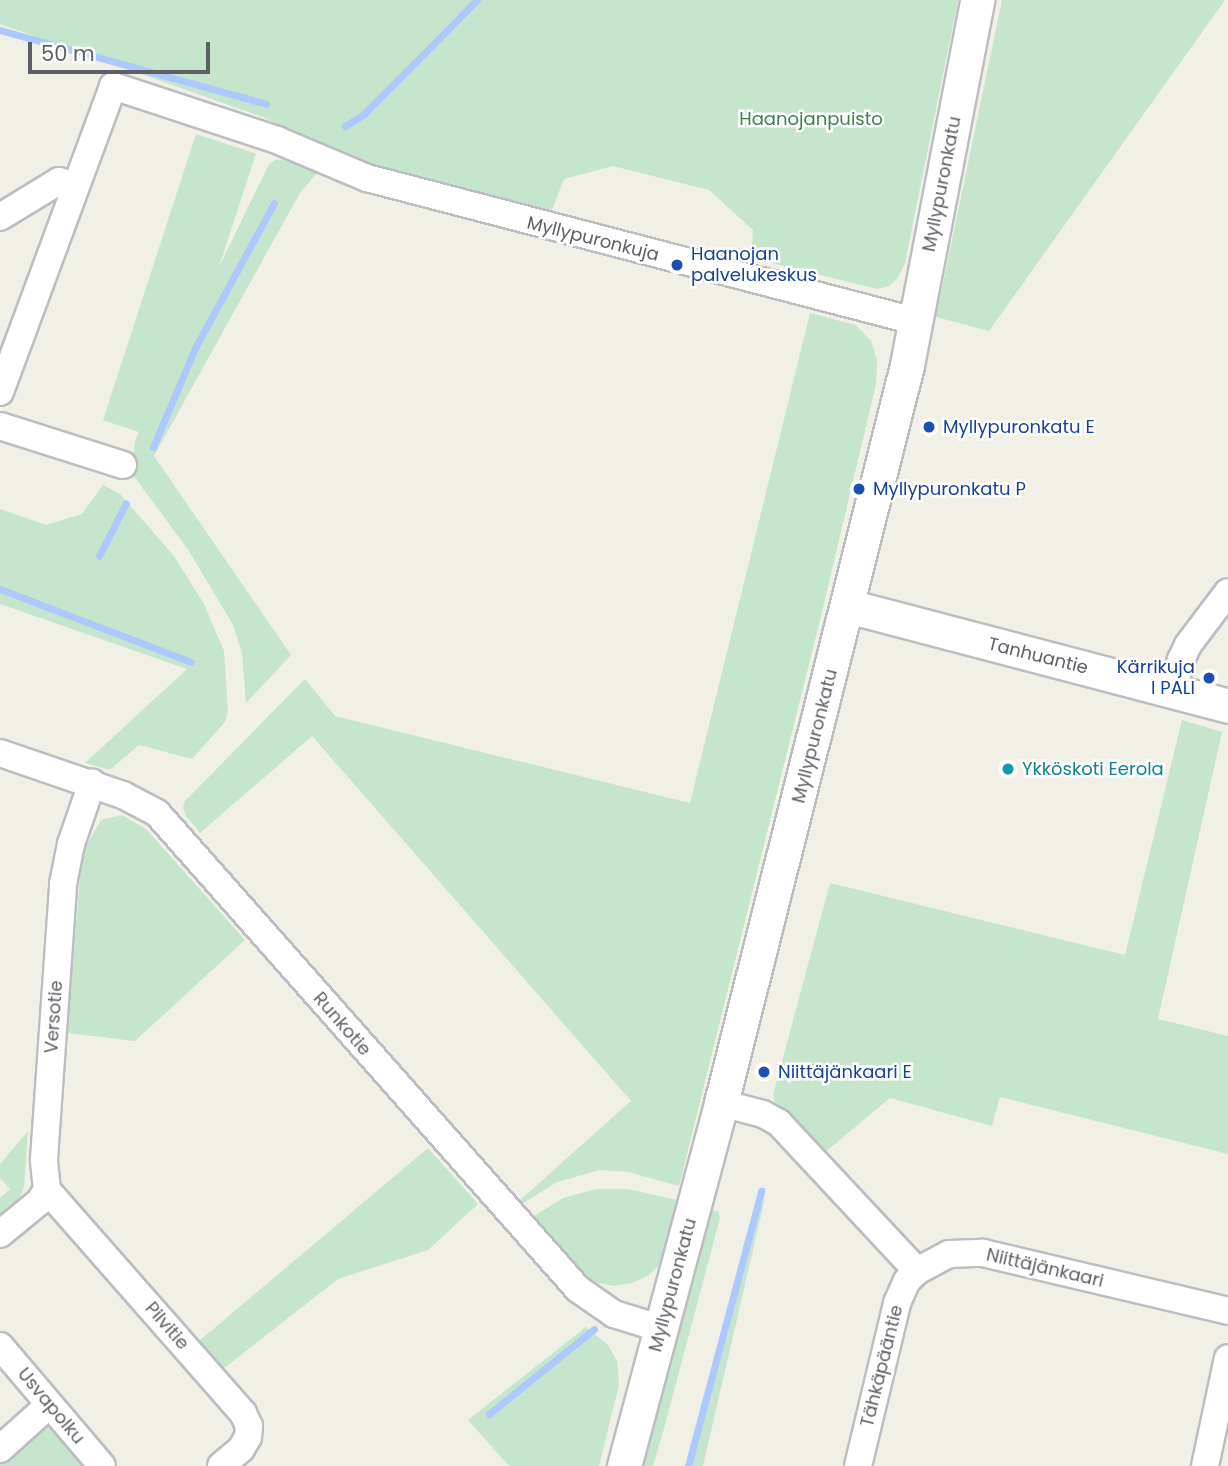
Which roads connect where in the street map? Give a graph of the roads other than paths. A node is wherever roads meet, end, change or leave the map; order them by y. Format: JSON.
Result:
{"nodes":[{"id":1,"x":977,"y":0,"type":"edge"},
{"id":2,"x":75,"y":186,"type":"junction"},
{"id":3,"x":0,"y":218,"type":"edge"},
{"id":4,"x":915,"y":321,"type":"junction"},
{"id":5,"x":0,"y":392,"type":"edge"},
{"id":6,"x":0,"y":426,"type":"edge"},
{"id":7,"x":122,"y":465,"type":"dead end"},
{"id":8,"x":1228,"y":592,"type":"edge"},
{"id":9,"x":848,"y":606,"type":"junction"},
{"id":10,"x":1173,"y":691,"type":"junction"},
{"id":11,"x":1228,"y":706,"type":"edge"},
{"id":12,"x":0,"y":753,"type":"edge"},
{"id":13,"x":92,"y":783,"type":"junction"},
{"id":14,"x":721,"y":1102,"type":"junction"},
{"id":15,"x":47,"y":1190,"type":"junction"},
{"id":16,"x":0,"y":1234,"type":"edge"},
{"id":17,"x":917,"y":1270,"type":"junction"},
{"id":18,"x":1228,"y":1311,"type":"edge"},
{"id":19,"x":662,"y":1329,"type":"junction"},
{"id":20,"x":0,"y":1346,"type":"edge"},
{"id":21,"x":1228,"y":1358,"type":"edge"},
{"id":22,"x":49,"y":1405,"type":"junction"},
{"id":23,"x":0,"y":1449,"type":"edge"},
{"id":24,"x":102,"y":1466,"type":"edge"},
{"id":25,"x":221,"y":1466,"type":"edge"},
{"id":26,"x":624,"y":1466,"type":"edge"},
{"id":27,"x":858,"y":1466,"type":"edge"},
{"id":28,"x":1205,"y":1466,"type":"edge"}],
"edges":[{"from":1,"to":4,"type":"street","name":"Myllypuronkatu"},
{"from":2,"to":3,"type":"street"},
{"from":2,"to":4,"type":"street","name":"Myllypuronkuja"},
{"from":2,"to":5,"type":"street"},
{"from":4,"to":9,"type":"street","name":"Myllypuronkatu"},
{"from":6,"to":7,"type":"street"},
{"from":8,"to":10,"type":"street"},
{"from":9,"to":10,"type":"street","name":"Tanhuantie"},
{"from":9,"to":14,"type":"street","name":"Myllypuronkatu"},
{"from":10,"to":11,"type":"street","name":"Tanhuantie"},
{"from":12,"to":13,"type":"street","name":"Runkotie"},
{"from":13,"to":15,"type":"street","name":"Versotie"},
{"from":13,"to":19,"type":"street","name":"Runkotie"},
{"from":14,"to":17,"type":"street"},
{"from":14,"to":19,"type":"street","name":"Myllypuronkatu"},
{"from":15,"to":16,"type":"street"},
{"from":15,"to":25,"type":"street","name":"Pilvitie"},
{"from":17,"to":18,"type":"street","name":"Niittäjänkaari"},
{"from":17,"to":27,"type":"street","name":"Tähkäpääntie"},
{"from":19,"to":26,"type":"street","name":"Myllypuronkatu"},
{"from":20,"to":22,"type":"street","name":"Usvapolku"},
{"from":21,"to":28,"type":"street"},
{"from":22,"to":23,"type":"street"},
{"from":22,"to":24,"type":"street","name":"Usvapolku"}]}
